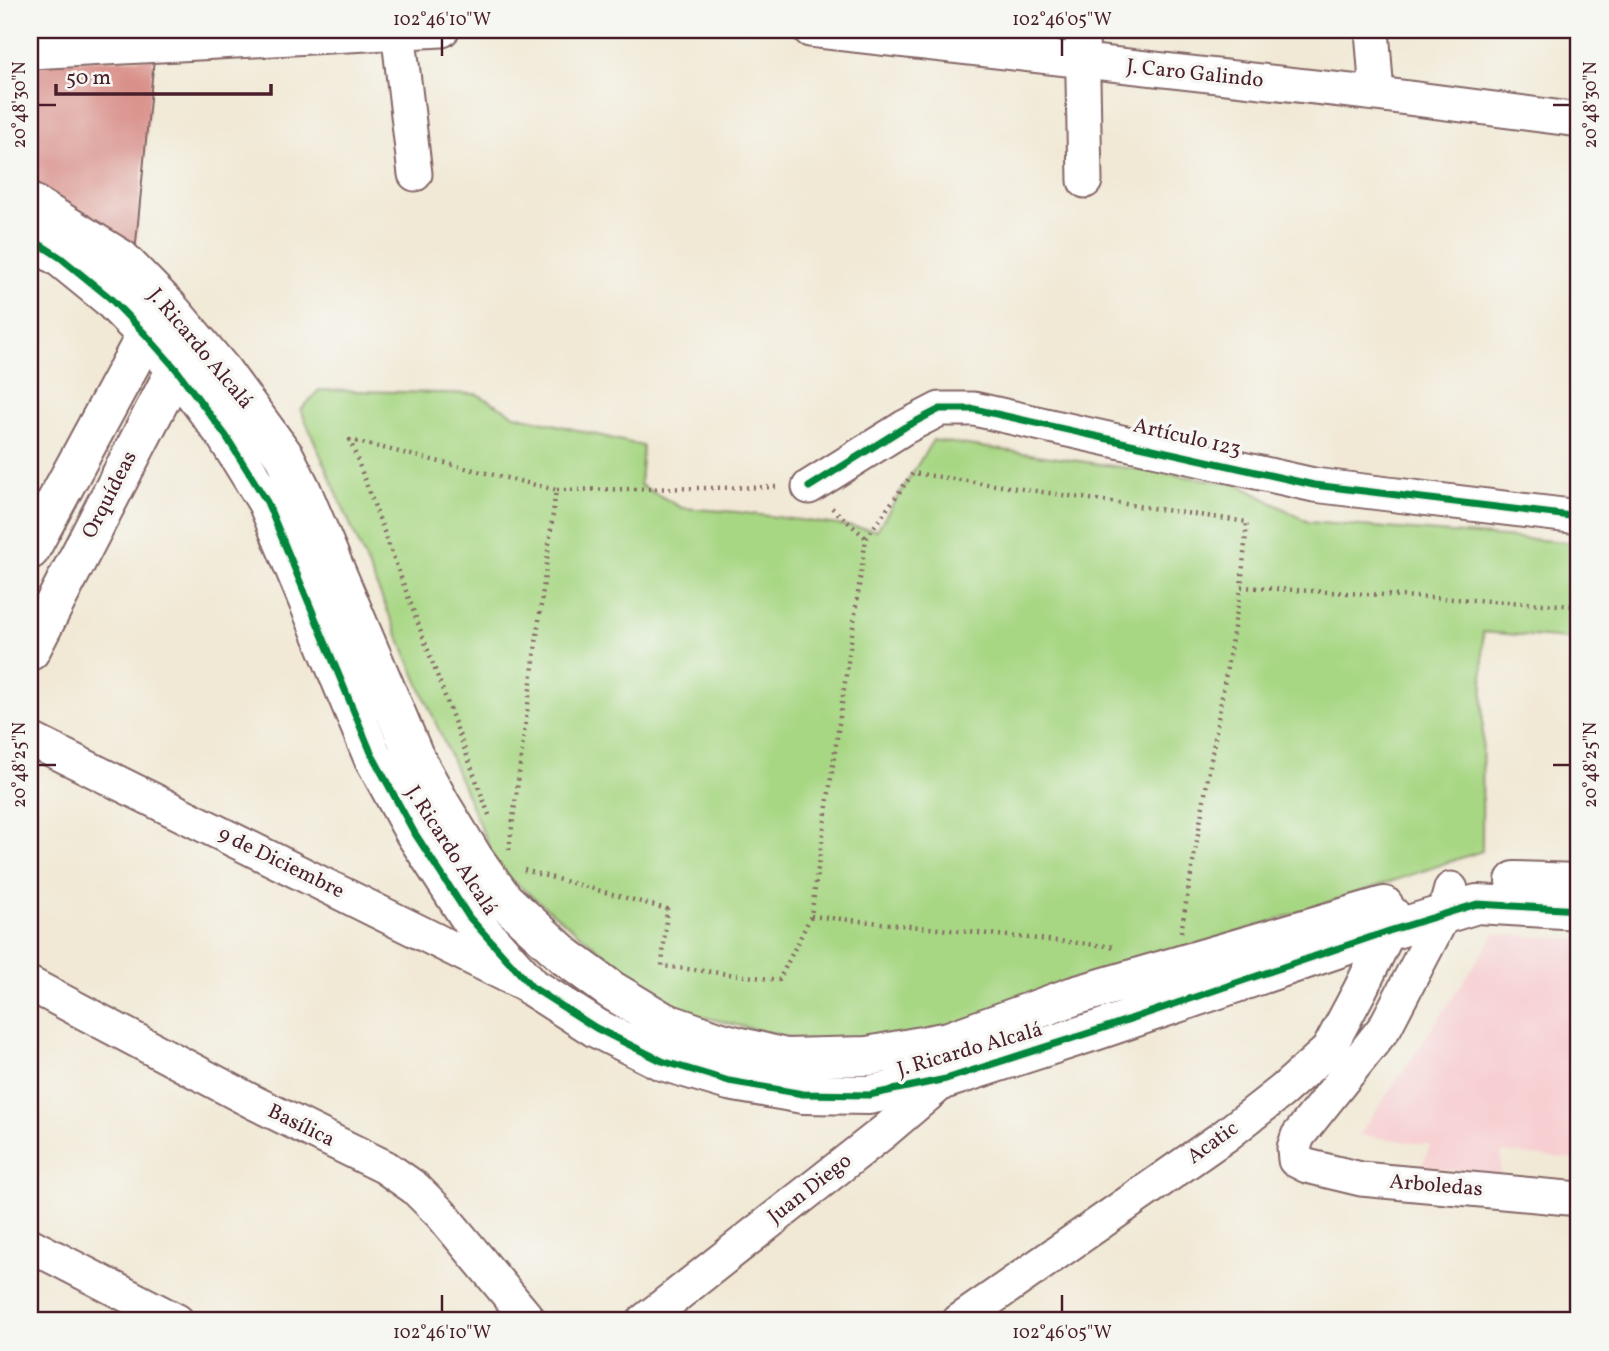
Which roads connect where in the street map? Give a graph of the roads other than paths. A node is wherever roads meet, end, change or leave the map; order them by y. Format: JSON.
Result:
{"nodes":[{"id":1,"x":442,"y":30,"type":"edge"},
{"id":2,"x":810,"y":30,"type":"edge"},
{"id":3,"x":1372,"y":30,"type":"edge"},
{"id":4,"x":398,"y":31,"type":"edge"},
{"id":5,"x":1083,"y":45,"type":"edge"},
{"id":6,"x":30,"y":52,"type":"edge"},
{"id":7,"x":1377,"y":94,"type":"junction"},
{"id":8,"x":1579,"y":120,"type":"edge"},
{"id":9,"x":415,"y":174,"type":"dead end"},
{"id":10,"x":1085,"y":181,"type":"dead end"},
{"id":11,"x":30,"y":203,"type":"edge"},
{"id":12,"x":30,"y":238,"type":"edge"},
{"id":13,"x":157,"y":321,"type":"junction"},
{"id":14,"x":186,"y":355,"type":"junction"},
{"id":15,"x":809,"y":487,"type":"road end"},
{"id":16,"x":40,"y":504,"type":"edge"},
{"id":17,"x":1579,"y":517,"type":"edge"},
{"id":18,"x":30,"y":550,"type":"edge"},
{"id":19,"x":30,"y":651,"type":"edge"},
{"id":20,"x":30,"y":739,"type":"edge"},
{"id":21,"x":1579,"y":883,"type":"edge"},
{"id":22,"x":1447,"y":902,"type":"junction"},
{"id":23,"x":1579,"y":910,"type":"edge"},
{"id":24,"x":1392,"y":917,"type":"junction"},
{"id":25,"x":30,"y":984,"type":"edge"},
{"id":26,"x":532,"y":987,"type":"junction"},
{"id":27,"x":949,"y":1041,"type":"junction"},
{"id":28,"x":868,"y":1056,"type":"junction"},
{"id":29,"x":946,"y":1079,"type":"junction"},
{"id":30,"x":869,"y":1095,"type":"junction"},
{"id":31,"x":885,"y":1130,"type":"junction"},
{"id":32,"x":1579,"y":1199,"type":"edge"},
{"id":33,"x":30,"y":1245,"type":"edge"},
{"id":34,"x":177,"y":1321,"type":"edge"},
{"id":35,"x":530,"y":1321,"type":"edge"},
{"id":36,"x":644,"y":1321,"type":"edge"},
{"id":37,"x":959,"y":1321,"type":"edge"}],
"edges":[{"from":1,"to":4,"type":"street"},
{"from":2,"to":5,"type":"street","name":"J. Caro Galindo"},
{"from":3,"to":7,"type":"street"},
{"from":4,"to":6,"type":"street"},
{"from":4,"to":9,"type":"street"},
{"from":5,"to":7,"type":"street","name":"J. Caro Galindo"},
{"from":5,"to":10,"type":"street"},
{"from":7,"to":8,"type":"street","name":"J. Caro Galindo"},
{"from":11,"to":13,"type":"street","name":"J. Ricardo Alcalá"},
{"from":12,"to":13,"type":"street","name":"J. Ricardo Alcalá"},
{"from":13,"to":14,"type":"street","name":"J. Ricardo Alcalá"},
{"from":13,"to":16,"type":"street","name":"Orquídeas"},
{"from":14,"to":19,"type":"street","name":"Orquídeas"},
{"from":14,"to":26,"type":"street","name":"J. Ricardo Alcalá"},
{"from":14,"to":28,"type":"street","name":"J. Ricardo Alcalá"},
{"from":15,"to":17,"type":"street","name":"Artículo 123"},
{"from":16,"to":18,"type":"street","name":"Orquídeas"},
{"from":20,"to":26,"type":"street","name":"9 de Diciembre"},
{"from":21,"to":22,"type":"street","name":"J. Ricardo Alcalá"},
{"from":22,"to":23,"type":"street","name":"J. Ricardo Alcalá"},
{"from":22,"to":24,"type":"street","name":"J. Ricardo Alcalá"},
{"from":22,"to":32,"type":"street","name":"Arboledas"},
{"from":24,"to":27,"type":"street","name":"J. Ricardo Alcalá"},
{"from":24,"to":29,"type":"street","name":"J. Ricardo Alcalá"},
{"from":24,"to":37,"type":"street","name":"Acatic"},
{"from":25,"to":35,"type":"street","name":"Basílica"},
{"from":26,"to":30,"type":"street","name":"J. Ricardo Alcalá"},
{"from":27,"to":28,"type":"street","name":"J. Ricardo Alcalá"},
{"from":27,"to":29,"type":"street"},
{"from":28,"to":30,"type":"street"},
{"from":29,"to":30,"type":"street","name":"J. Ricardo Alcalá"},
{"from":29,"to":31,"type":"street","name":"Juan Diego"},
{"from":30,"to":31,"type":"street"},
{"from":31,"to":36,"type":"street","name":"Juan Diego"},
{"from":33,"to":34,"type":"street"}]}
